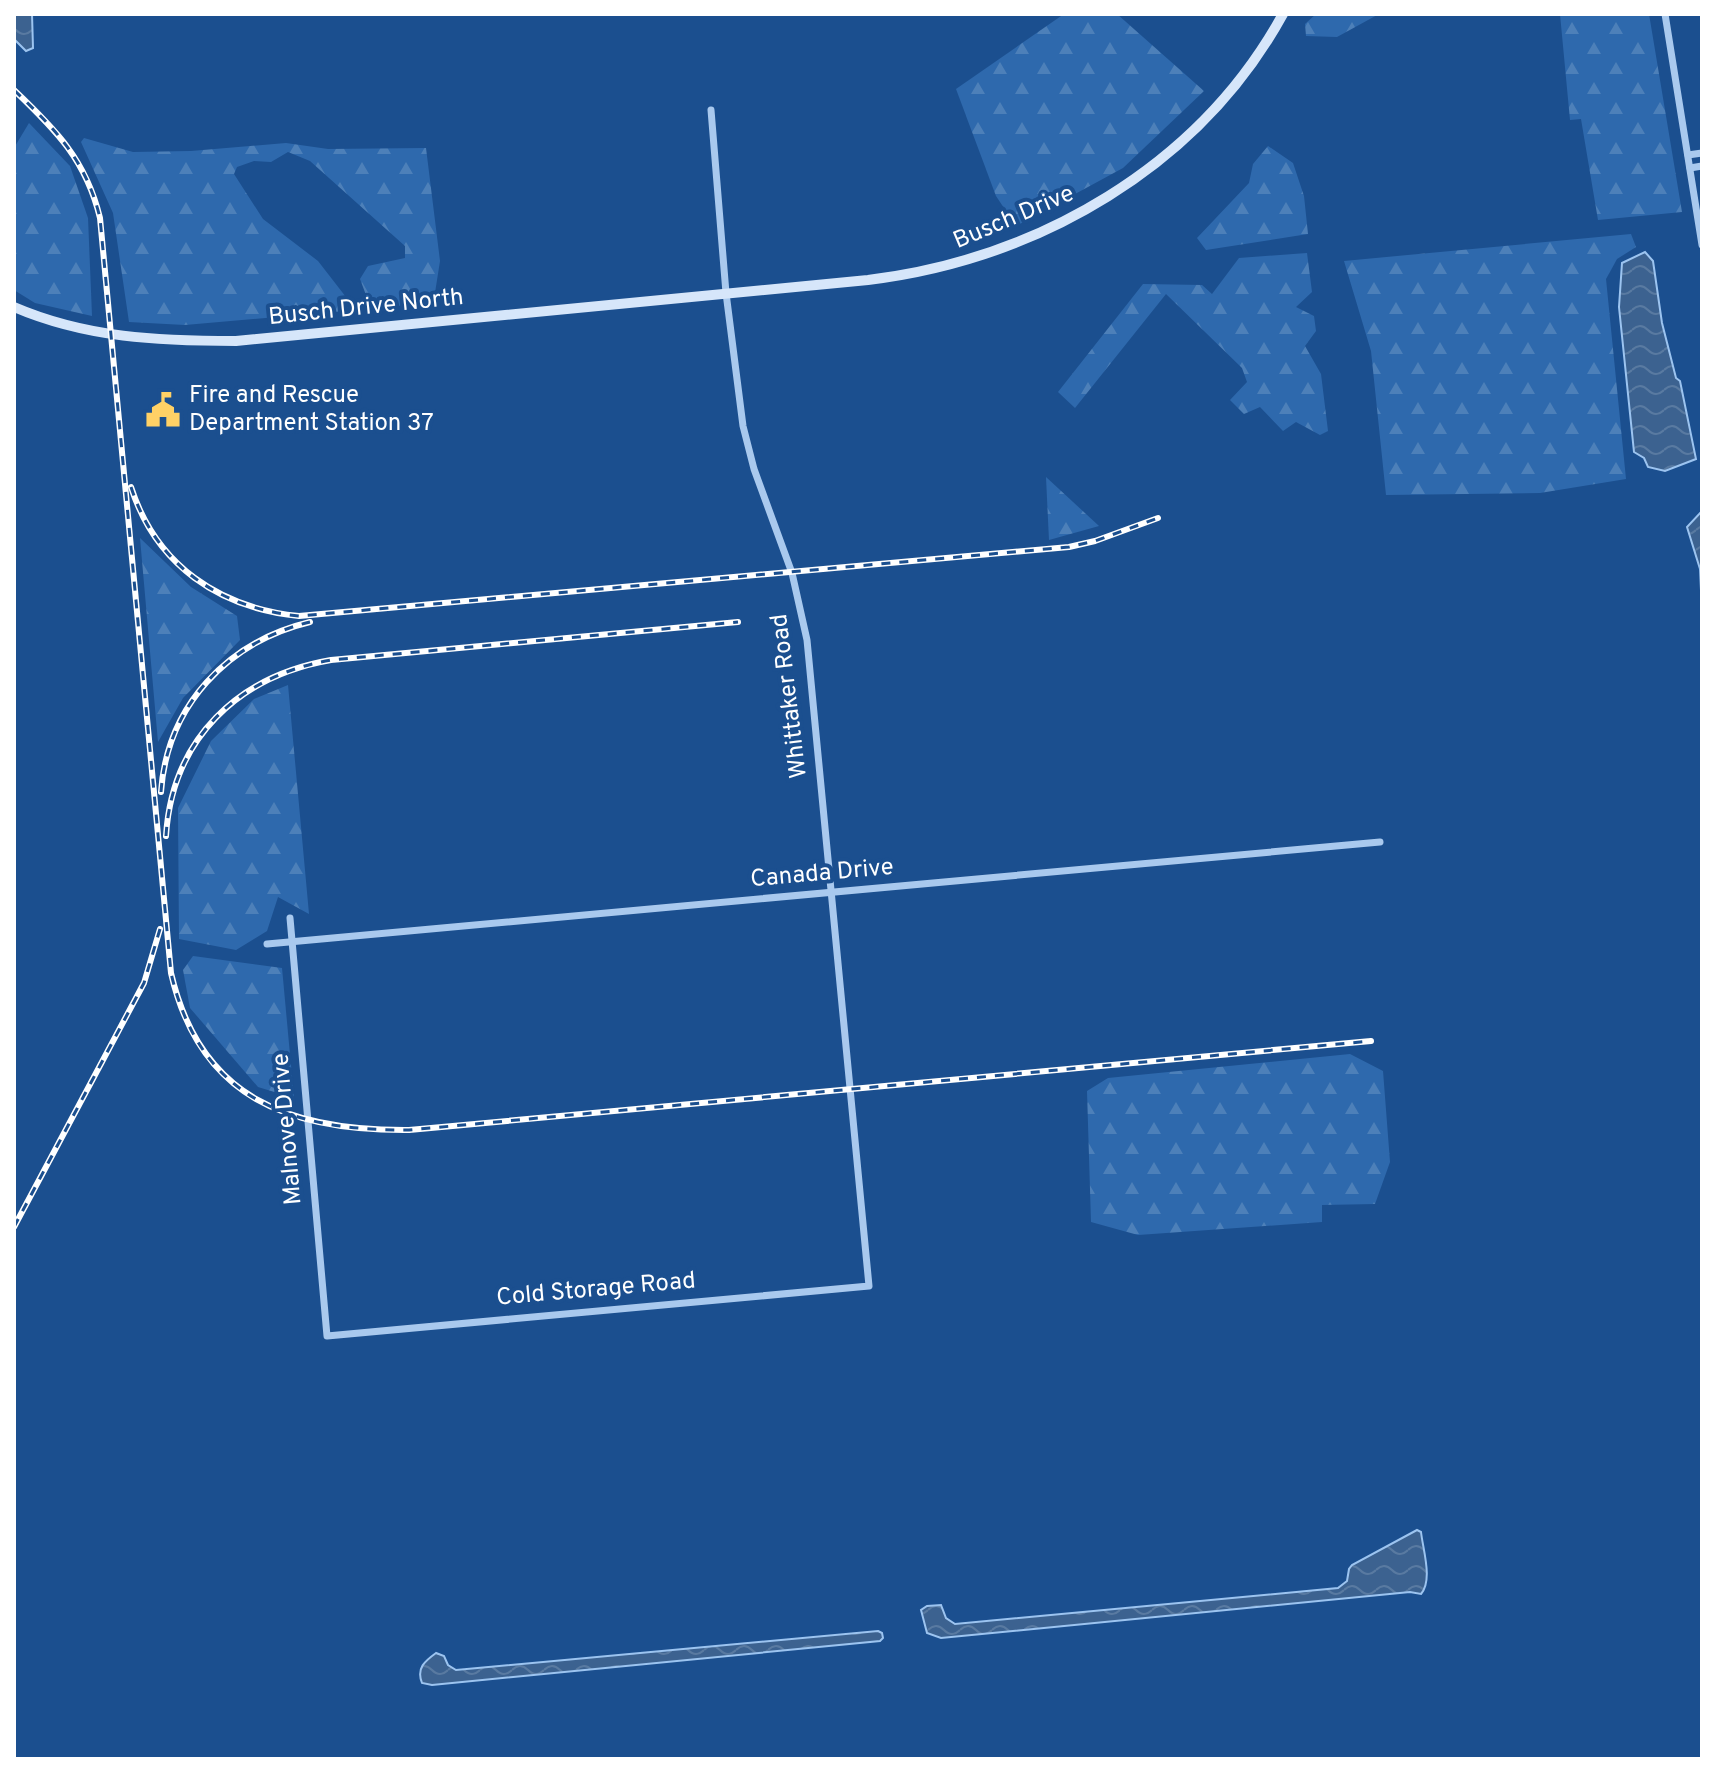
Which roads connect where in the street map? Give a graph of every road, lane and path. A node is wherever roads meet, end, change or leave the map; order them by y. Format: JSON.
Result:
{"nodes":[{"id":1,"x":1283,"y":14,"type":"edge"},
{"id":2,"x":1665,"y":14,"type":"edge"},
{"id":3,"x":711,"y":110,"type":"dead end"},
{"id":4,"x":1702,"y":153,"type":"edge"},
{"id":5,"x":1688,"y":155,"type":"junction"},
{"id":6,"x":1702,"y":166,"type":"edge"},
{"id":7,"x":1690,"y":168,"type":"junction"},
{"id":8,"x":1702,"y":245,"type":"edge"},
{"id":9,"x":726,"y":293,"type":"junction"},
{"id":10,"x":14,"y":307,"type":"edge"},
{"id":11,"x":1380,"y":842,"type":"dead end"},
{"id":12,"x":831,"y":893,"type":"junction"},
{"id":13,"x":290,"y":918,"type":"dead end"},
{"id":14,"x":291,"y":942,"type":"junction"},
{"id":15,"x":267,"y":944,"type":"dead end"},
{"id":16,"x":869,"y":1286,"type":"joint"},
{"id":17,"x":327,"y":1336,"type":"joint"}],
"edges":[{"from":1,"to":9,"type":"street","name":"Busch Drive"},
{"from":2,"to":5,"type":"street"},
{"from":3,"to":9,"type":"street","name":"Whittaker Road"},
{"from":4,"to":5,"type":"street"},
{"from":5,"to":7,"type":"street"},
{"from":6,"to":7,"type":"street"},
{"from":7,"to":8,"type":"street"},
{"from":9,"to":10,"type":"street","name":"Busch Drive North"},
{"from":9,"to":12,"type":"street","name":"Whittaker Road"},
{"from":11,"to":12,"type":"street","name":"Canada Drive"},
{"from":12,"to":14,"type":"street","name":"Canada Drive"},
{"from":12,"to":16,"type":"street","name":"Whittaker Road"},
{"from":13,"to":14,"type":"street","name":"Malnove Drive"},
{"from":14,"to":15,"type":"street","name":"Canada Drive"},
{"from":14,"to":17,"type":"street","name":"Malnove Drive"},
{"from":16,"to":17,"type":"street","name":"Cold Storage Road"}]}
